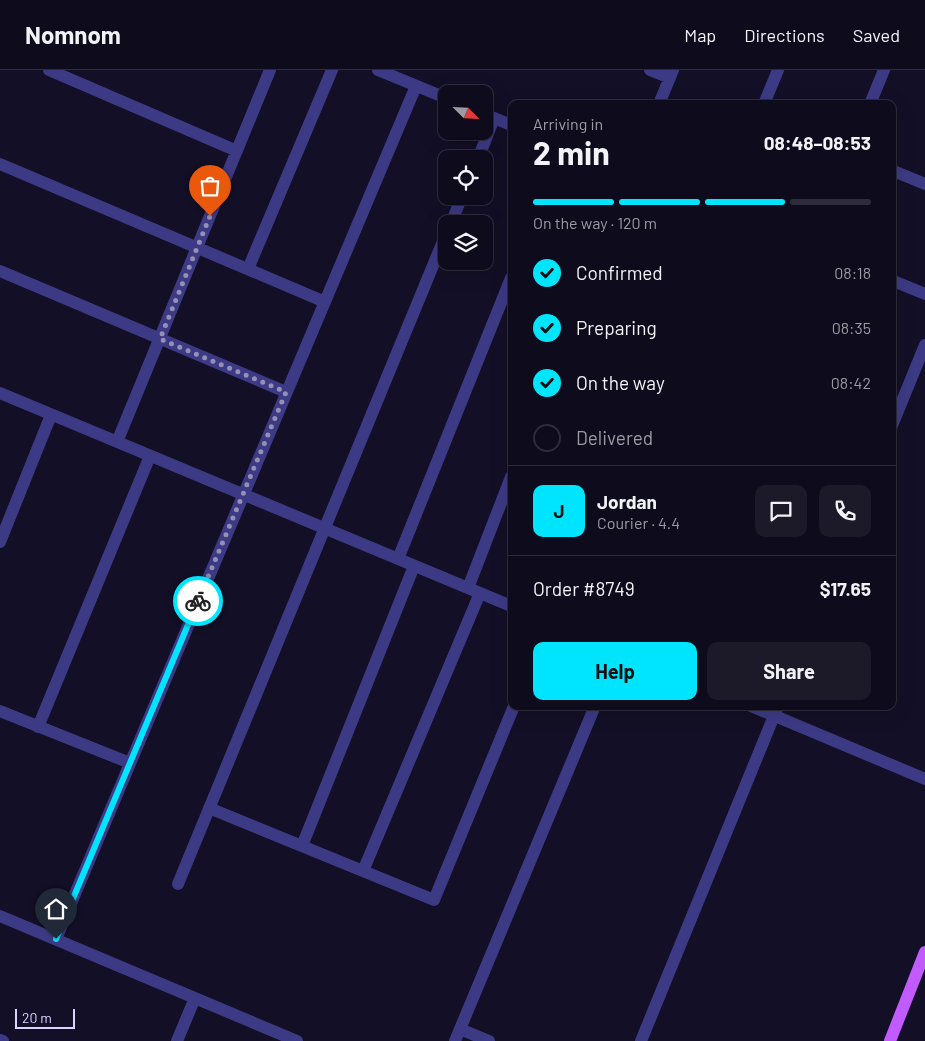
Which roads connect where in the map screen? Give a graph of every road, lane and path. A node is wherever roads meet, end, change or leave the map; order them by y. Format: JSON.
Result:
{"nodes":[{"id":1,"x":49,"y":70,"type":"edge"},
{"id":2,"x":270,"y":70,"type":"edge"},
{"id":3,"x":332,"y":70,"type":"edge"},
{"id":4,"x":378,"y":70,"type":"edge"},
{"id":5,"x":650,"y":70,"type":"edge"},
{"id":6,"x":778,"y":70,"type":"edge"},
{"id":7,"x":884,"y":70,"type":"edge"},
{"id":8,"x":671,"y":74,"type":"edge"},
{"id":9,"x":416,"y":86,"type":"junction"},
{"id":10,"x":438,"y":95,"type":"edge"},
{"id":11,"x":661,"y":100,"type":"edge"},
{"id":12,"x":766,"y":100,"type":"edge"},
{"id":13,"x":872,"y":100,"type":"edge"},
{"id":14,"x":493,"y":118,"type":"edge"},
{"id":15,"x":508,"y":124,"type":"edge"},
{"id":16,"x":237,"y":151,"type":"junction"},
{"id":17,"x":0,"y":164,"type":"edge"},
{"id":18,"x":896,"y":172,"type":"edge"},
{"id":19,"x":925,"y":184,"type":"edge"},
{"id":20,"x":197,"y":248,"type":"junction"},
{"id":21,"x":438,"y":253,"type":"edge"},
{"id":22,"x":248,"y":269,"type":"junction"},
{"id":23,"x":0,"y":271,"type":"edge"},
{"id":24,"x":896,"y":282,"type":"edge"},
{"id":25,"x":508,"y":285,"type":"edge"},
{"id":26,"x":925,"y":294,"type":"edge"},
{"id":27,"x":325,"y":302,"type":"junction"},
{"id":28,"x":160,"y":339,"type":"junction"},
{"id":29,"x":925,"y":345,"type":"edge"},
{"id":30,"x":286,"y":392,"type":"junction"},
{"id":31,"x":0,"y":393,"type":"edge"},
{"id":32,"x":51,"y":415,"type":"junction"},
{"id":33,"x":896,"y":416,"type":"edge"},
{"id":34,"x":117,"y":442,"type":"junction"},
{"id":35,"x":150,"y":456,"type":"junction"},
{"id":36,"x":508,"y":486,"type":"edge"},
{"id":37,"x":243,"y":495,"type":"junction"},
{"id":38,"x":324,"y":528,"type":"junction"},
{"id":39,"x":0,"y":542,"type":"edge"},
{"id":40,"x":398,"y":559,"type":"junction"},
{"id":41,"x":414,"y":566,"type":"junction"},
{"id":42,"x":474,"y":591,"type":"junction"},
{"id":43,"x":508,"y":605,"type":"edge"},
{"id":44,"x":512,"y":710,"type":"edge"},
{"id":45,"x":593,"y":710,"type":"edge"},
{"id":46,"x":0,"y":711,"type":"edge"},
{"id":47,"x":776,"y":711,"type":"edge"},
{"id":48,"x":38,"y":727,"type":"junction"},
{"id":49,"x":130,"y":763,"type":"junction"},
{"id":50,"x":925,"y":779,"type":"edge"},
{"id":51,"x":209,"y":808,"type":"junction"},
{"id":52,"x":302,"y":846,"type":"junction"},
{"id":53,"x":363,"y":871,"type":"junction"},
{"id":54,"x":178,"y":884,"type":"dead end"},
{"id":55,"x":0,"y":916,"type":"edge"},
{"id":56,"x":56,"y":939,"type":"junction"},
{"id":57,"x":925,"y":952,"type":"edge"},
{"id":58,"x":195,"y":998,"type":"junction"},
{"id":59,"x":458,"y":1035,"type":"edge"},
{"id":60,"x":177,"y":1041,"type":"edge"},
{"id":61,"x":297,"y":1041,"type":"edge"},
{"id":62,"x":489,"y":1041,"type":"edge"},
{"id":63,"x":641,"y":1041,"type":"edge"},
{"id":64,"x":890,"y":1041,"type":"edge"}],
"edges":[{"from":1,"to":16,"type":"street"},
{"from":2,"to":16,"type":"street"},
{"from":3,"to":22,"type":"street"},
{"from":4,"to":9,"type":"street"},
{"from":5,"to":8,"type":"street"},
{"from":6,"to":12,"type":"street"},
{"from":7,"to":13,"type":"street"},
{"from":8,"to":11,"type":"street"},
{"from":9,"to":10,"type":"street"},
{"from":9,"to":27,"type":"street"},
{"from":14,"to":15,"type":"street"},
{"from":16,"to":20,"type":"street"},
{"from":17,"to":20,"type":"street"},
{"from":18,"to":19,"type":"street"},
{"from":20,"to":22,"type":"street"},
{"from":20,"to":28,"type":"street"},
{"from":21,"to":38,"type":"street"},
{"from":22,"to":27,"type":"street"},
{"from":23,"to":28,"type":"street"},
{"from":24,"to":26,"type":"street"},
{"from":25,"to":40,"type":"street"},
{"from":27,"to":30,"type":"street"},
{"from":28,"to":30,"type":"street"},
{"from":28,"to":34,"type":"street"},
{"from":29,"to":33,"type":"street"},
{"from":30,"to":37,"type":"street"},
{"from":31,"to":32,"type":"street"},
{"from":32,"to":34,"type":"street"},
{"from":32,"to":39,"type":"street"},
{"from":34,"to":35,"type":"street"},
{"from":35,"to":37,"type":"street"},
{"from":35,"to":48,"type":"street"},
{"from":36,"to":42,"type":"street"},
{"from":37,"to":38,"type":"street"},
{"from":37,"to":49,"type":"street"},
{"from":38,"to":40,"type":"street"},
{"from":38,"to":51,"type":"street"},
{"from":40,"to":41,"type":"street"},
{"from":41,"to":42,"type":"street"},
{"from":41,"to":52,"type":"street"},
{"from":42,"to":43,"type":"street"},
{"from":42,"to":53,"type":"street"},
{"from":44,"to":53,"type":"street"},
{"from":45,"to":59,"type":"street"},
{"from":46,"to":48,"type":"street"},
{"from":47,"to":50,"type":"street"},
{"from":47,"to":63,"type":"street"},
{"from":48,"to":49,"type":"street"},
{"from":49,"to":56,"type":"street"},
{"from":51,"to":52,"type":"street"},
{"from":51,"to":54,"type":"street"},
{"from":52,"to":53,"type":"street"},
{"from":55,"to":56,"type":"street"},
{"from":56,"to":58,"type":"street"},
{"from":57,"to":64,"type":"main road"},
{"from":58,"to":60,"type":"street"},
{"from":58,"to":61,"type":"street"},
{"from":59,"to":62,"type":"street"}]}
